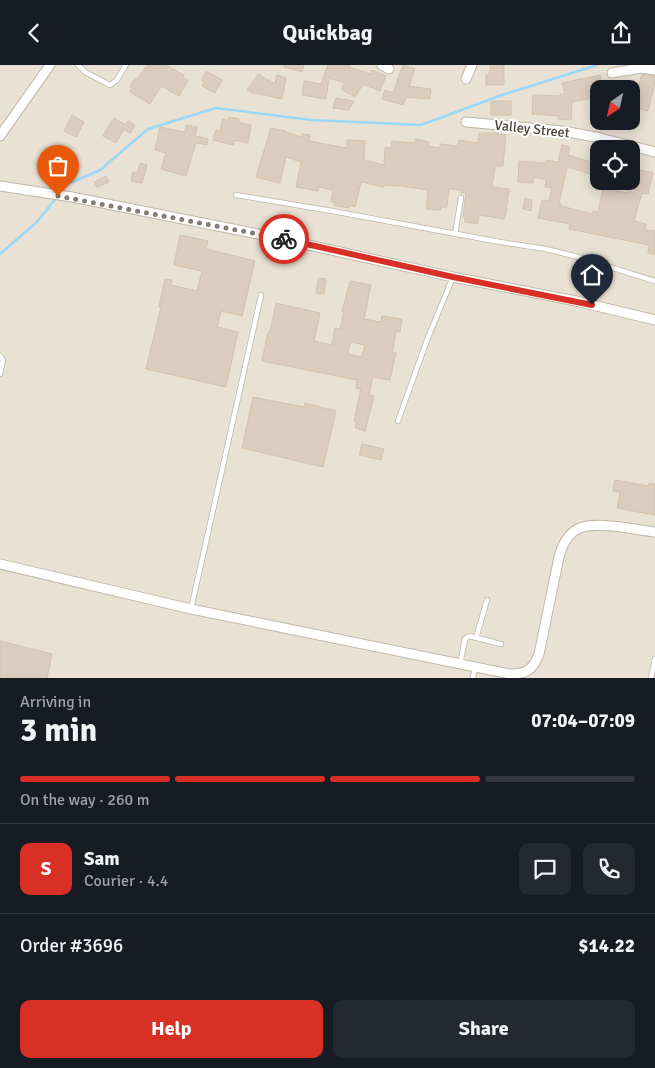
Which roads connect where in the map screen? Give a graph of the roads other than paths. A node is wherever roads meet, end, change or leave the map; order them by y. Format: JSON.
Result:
{"nodes":[{"id":1,"x":50,"y":65,"type":"edge"},
{"id":2,"x":78,"y":65,"type":"edge"},
{"id":3,"x":126,"y":65,"type":"edge"},
{"id":4,"x":472,"y":65,"type":"edge"},
{"id":5,"x":655,"y":70,"type":"edge"},
{"id":6,"x":612,"y":73,"type":"dead end"},
{"id":7,"x":466,"y":79,"type":"dead end"},
{"id":8,"x":466,"y":123,"type":"dead end"},
{"id":9,"x":0,"y":136,"type":"edge"},
{"id":10,"x":655,"y":151,"type":"edge"},
{"id":11,"x":0,"y":186,"type":"edge"},
{"id":12,"x":236,"y":195,"type":"dead end"},
{"id":13,"x":461,"y":198,"type":"dead end"},
{"id":14,"x":455,"y":234,"type":"junction"},
{"id":15,"x":453,"y":277,"type":"junction"},
{"id":16,"x":655,"y":281,"type":"edge"},
{"id":17,"x":261,"y":295,"type":"dead end"},
{"id":18,"x":655,"y":320,"type":"edge"},
{"id":19,"x":0,"y":356,"type":"edge"},
{"id":20,"x":0,"y":373,"type":"edge"},
{"id":21,"x":398,"y":421,"type":"dead end"},
{"id":22,"x":655,"y":532,"type":"edge"},
{"id":23,"x":0,"y":564,"type":"edge"},
{"id":24,"x":486,"y":600,"type":"dead end"},
{"id":25,"x":192,"y":609,"type":"junction"},
{"id":26,"x":476,"y":638,"type":"junction"},
{"id":27,"x":501,"y":644,"type":"dead end"},
{"id":28,"x":655,"y":659,"type":"edge"},
{"id":29,"x":460,"y":664,"type":"junction"},
{"id":30,"x":475,"y":667,"type":"junction"},
{"id":31,"x":473,"y":678,"type":"edge"},
{"id":32,"x":651,"y":678,"type":"edge"}],
"edges":[{"from":1,"to":9,"type":"street"},
{"from":2,"to":3,"type":"lane"},
{"from":4,"to":7,"type":"street"},
{"from":5,"to":6,"type":"street"},
{"from":8,"to":10,"type":"street","name":"Valley Street"},
{"from":11,"to":15,"type":"street"},
{"from":12,"to":14,"type":"lane"},
{"from":13,"to":14,"type":"lane"},
{"from":14,"to":16,"type":"lane"},
{"from":15,"to":18,"type":"street"},
{"from":15,"to":21,"type":"lane"},
{"from":17,"to":25,"type":"lane"},
{"from":19,"to":20,"type":"lane"},
{"from":22,"to":30,"type":"street"},
{"from":23,"to":25,"type":"street"},
{"from":24,"to":26,"type":"lane"},
{"from":25,"to":29,"type":"street"},
{"from":26,"to":27,"type":"lane"},
{"from":26,"to":29,"type":"lane"},
{"from":28,"to":32,"type":"lane"},
{"from":29,"to":30,"type":"street"},
{"from":30,"to":31,"type":"lane"}]}
